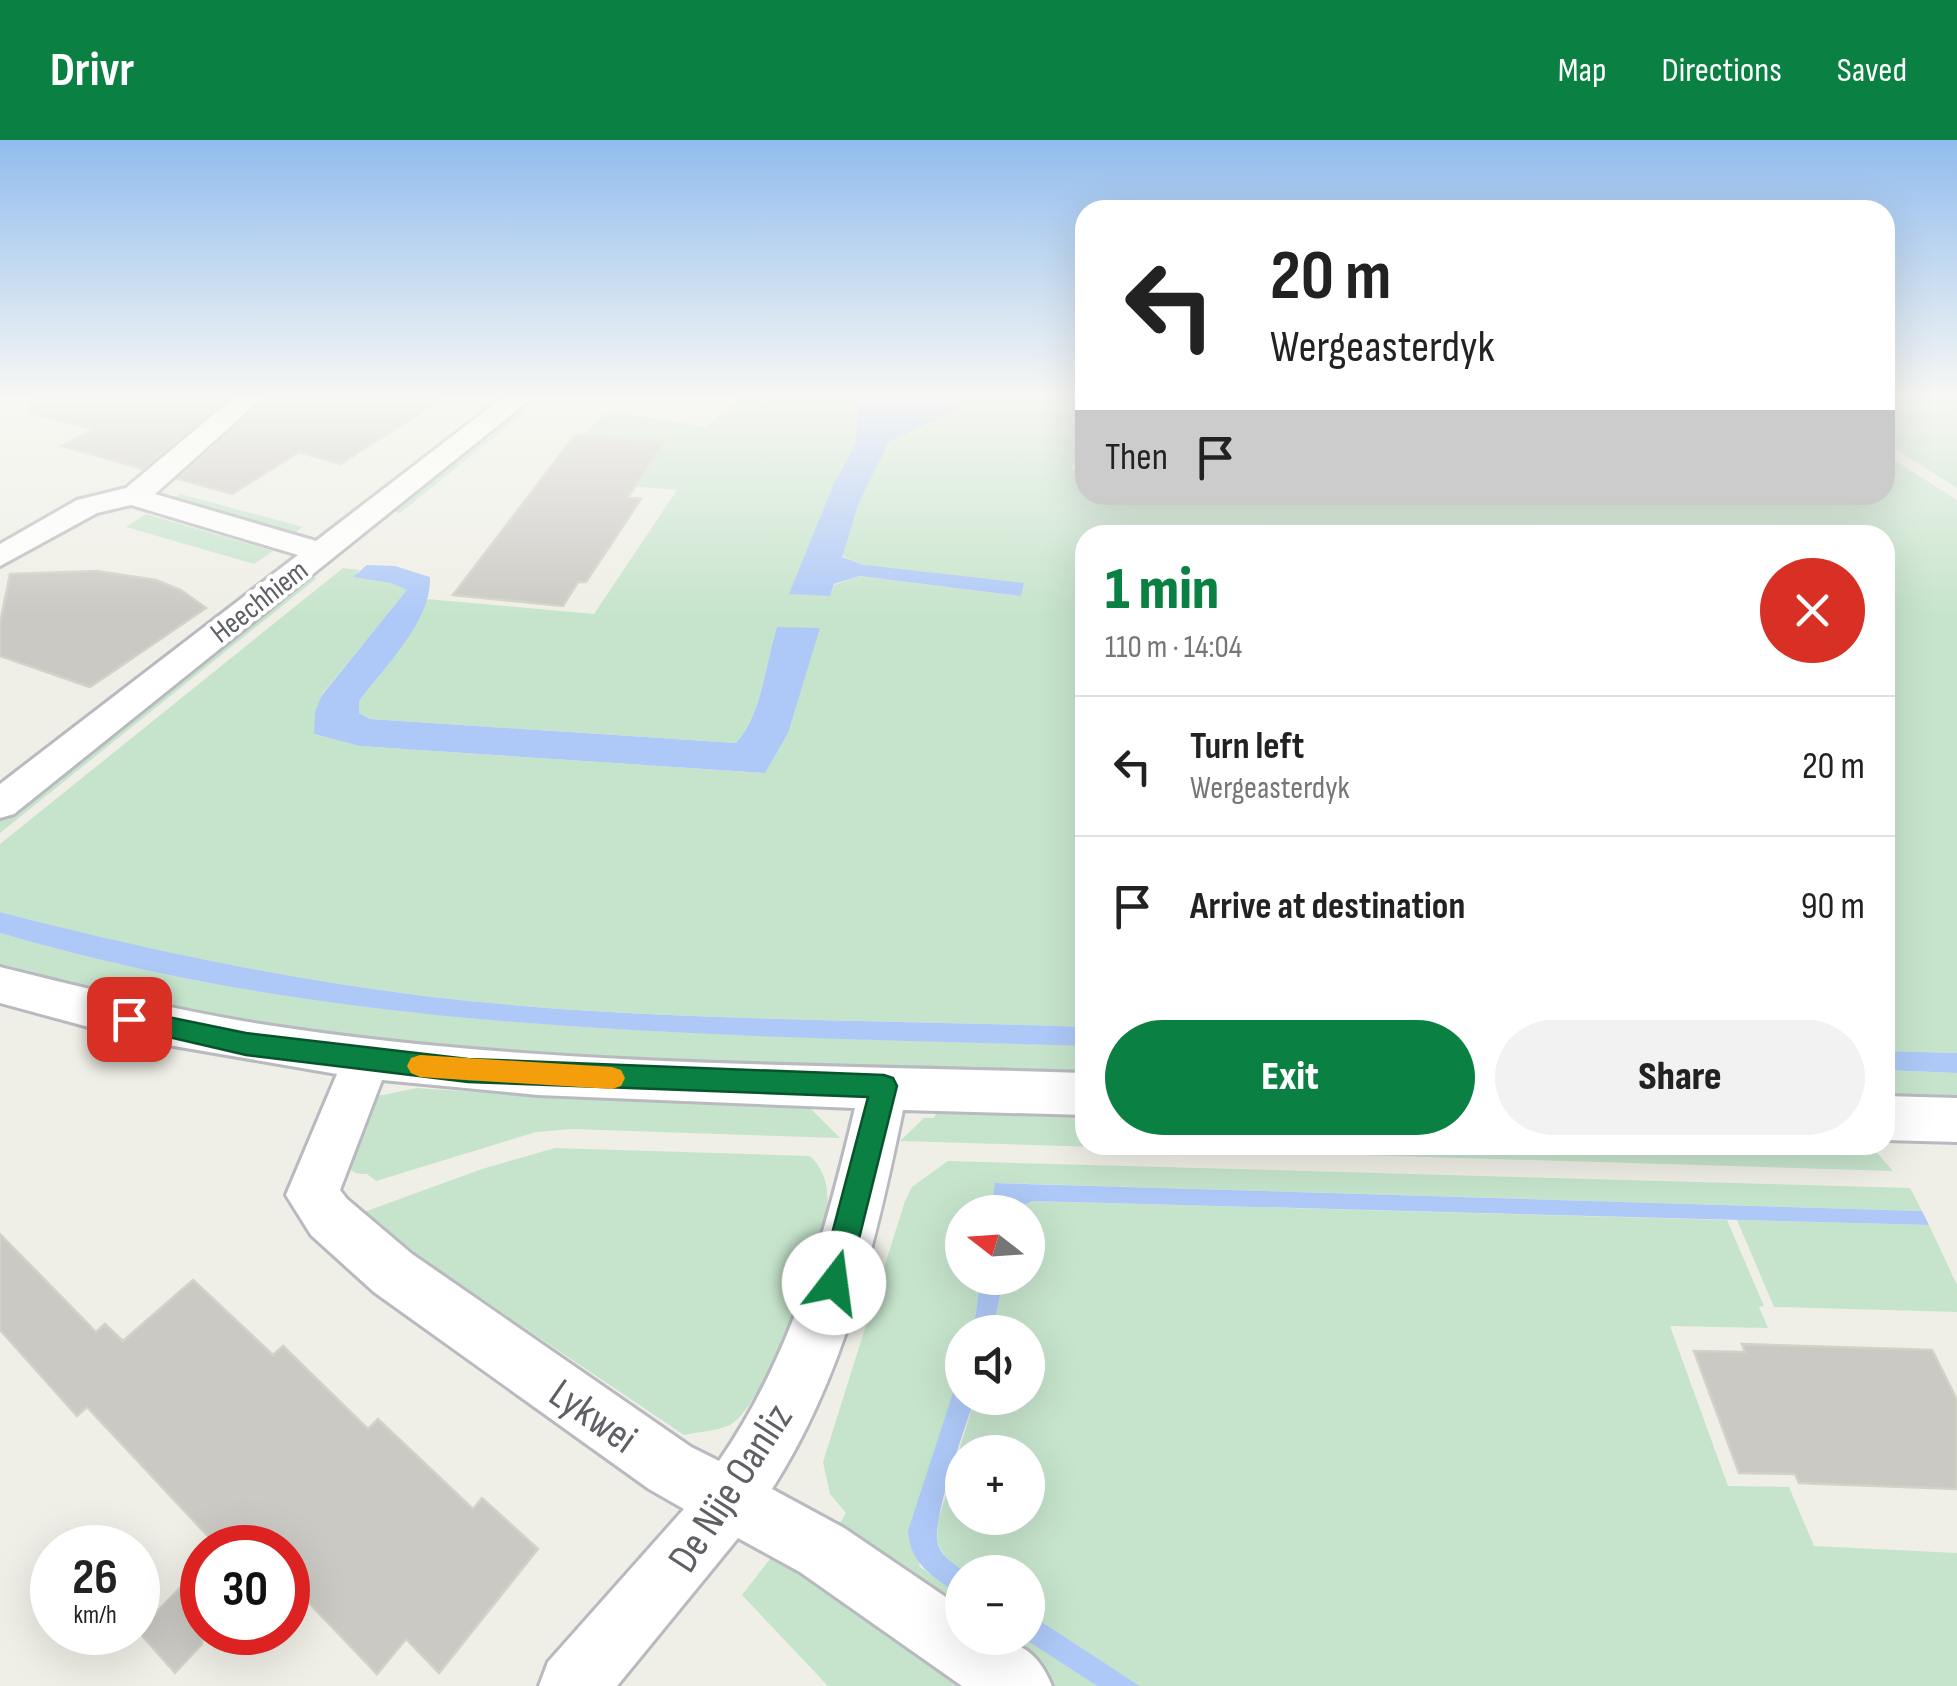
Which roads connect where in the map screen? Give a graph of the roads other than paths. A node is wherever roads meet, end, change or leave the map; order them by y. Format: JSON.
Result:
{"nodes":[{"id":1,"x":165,"y":470,"type":"edge"},
{"id":2,"x":426,"y":470,"type":"edge"},
{"id":3,"x":136,"y":495,"type":"junction"},
{"id":4,"x":321,"y":552,"type":"junction"},
{"id":5,"x":0,"y":557,"type":"edge"},
{"id":6,"x":0,"y":804,"type":"edge"},
{"id":7,"x":0,"y":985,"type":"edge"},
{"id":8,"x":366,"y":1060,"type":"junction"},
{"id":9,"x":884,"y":1086,"type":"junction"},
{"id":10,"x":1075,"y":1094,"type":"edge"},
{"id":11,"x":1895,"y":1118,"type":"edge"},
{"id":12,"x":1957,"y":1120,"type":"edge"},
{"id":13,"x":728,"y":1497,"type":"junction"},
{"id":14,"x":572,"y":1686,"type":"edge"},
{"id":15,"x":1019,"y":1686,"type":"edge"}],
"edges":[{"from":1,"to":3,"type":"street"},
{"from":2,"to":4,"type":"street","name":"Heechhiem"},
{"from":3,"to":4,"type":"street"},
{"from":3,"to":5,"type":"street"},
{"from":4,"to":6,"type":"street","name":"Heechhiem"},
{"from":7,"to":8,"type":"street"},
{"from":8,"to":9,"type":"street"},
{"from":8,"to":13,"type":"street","name":"Lykwei"},
{"from":9,"to":10,"type":"street"},
{"from":9,"to":13,"type":"street","name":"De Nije Oanliz"},
{"from":11,"to":12,"type":"street"},
{"from":13,"to":14,"type":"street","name":"De Nije Oanliz"},
{"from":13,"to":15,"type":"street","name":"Lykwei"}]}
